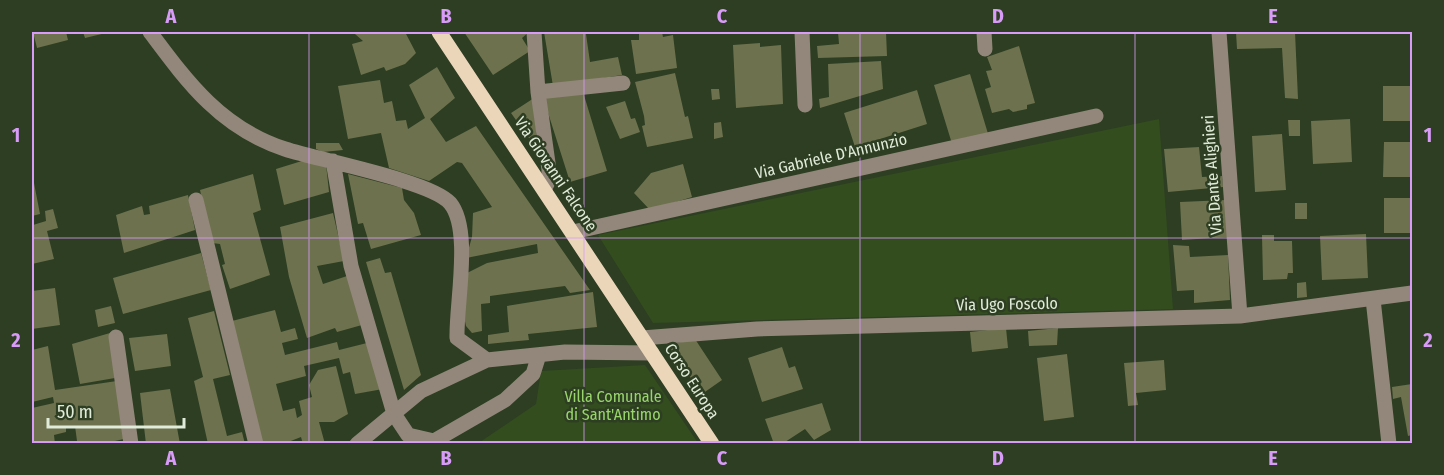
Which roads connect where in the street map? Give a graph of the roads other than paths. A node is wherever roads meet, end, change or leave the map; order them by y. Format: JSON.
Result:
{"nodes":[{"id":1,"x":150,"y":32,"type":"edge"},
{"id":2,"x":439,"y":32,"type":"edge"},
{"id":3,"x":534,"y":32,"type":"edge"},
{"id":4,"x":802,"y":32,"type":"edge"},
{"id":5,"x":984,"y":32,"type":"edge"},
{"id":6,"x":1219,"y":32,"type":"edge"},
{"id":7,"x":985,"y":49,"type":"dead end"},
{"id":8,"x":623,"y":83,"type":"dead end"},
{"id":9,"x":538,"y":92,"type":"junction"},
{"id":10,"x":805,"y":105,"type":"dead end"},
{"id":11,"x":1096,"y":116,"type":"dead end"},
{"id":12,"x":333,"y":161,"type":"junction"},
{"id":13,"x":545,"y":188,"type":"junction"},
{"id":14,"x":196,"y":200,"type":"dead end"},
{"id":15,"x":573,"y":232,"type":"junction"},
{"id":16,"x":1413,"y":293,"type":"edge"},
{"id":17,"x":1373,"y":299,"type":"junction"},
{"id":18,"x":1240,"y":316,"type":"junction"},
{"id":19,"x":116,"y":337,"type":"dead end"},
{"id":20,"x":642,"y":338,"type":"junction"},
{"id":21,"x":652,"y":353,"type":"junction"},
{"id":22,"x":539,"y":355,"type":"junction"},
{"id":23,"x":487,"y":360,"type":"junction"},
{"id":24,"x":394,"y":414,"type":"junction"},
{"id":25,"x":131,"y":444,"type":"edge"},
{"id":26,"x":256,"y":444,"type":"edge"},
{"id":27,"x":357,"y":444,"type":"edge"},
{"id":28,"x":712,"y":444,"type":"edge"},
{"id":29,"x":1389,"y":444,"type":"edge"}],
"edges":[{"from":1,"to":12,"type":"street"},
{"from":2,"to":13,"type":"main road","name":"Via Giovanni Falcone"},
{"from":3,"to":9,"type":"street"},
{"from":4,"to":10,"type":"street"},
{"from":5,"to":7,"type":"street"},
{"from":6,"to":18,"type":"street","name":"Via Dante Alighieri"},
{"from":8,"to":9,"type":"street"},
{"from":9,"to":13,"type":"street"},
{"from":11,"to":15,"type":"street","name":"Via Gabriele D'Annunzio"},
{"from":12,"to":23,"type":"street"},
{"from":12,"to":24,"type":"street"},
{"from":13,"to":15,"type":"main road","name":"Via Giovanni Falcone"},
{"from":14,"to":26,"type":"street"},
{"from":15,"to":20,"type":"main road","name":"Via Giovanni Falcone"},
{"from":16,"to":17,"type":"street","name":"Via Ugo Foscolo"},
{"from":17,"to":18,"type":"street","name":"Via Ugo Foscolo"},
{"from":17,"to":29,"type":"street"},
{"from":18,"to":20,"type":"street","name":"Via Ugo Foscolo"},
{"from":19,"to":25,"type":"street"},
{"from":20,"to":21,"type":"main road","name":"Corso Europa"},
{"from":21,"to":22,"type":"street"},
{"from":21,"to":28,"type":"main road","name":"Corso Europa"},
{"from":22,"to":23,"type":"street"},
{"from":22,"to":24,"type":"street"},
{"from":23,"to":24,"type":"street"},
{"from":24,"to":27,"type":"street"}]}
